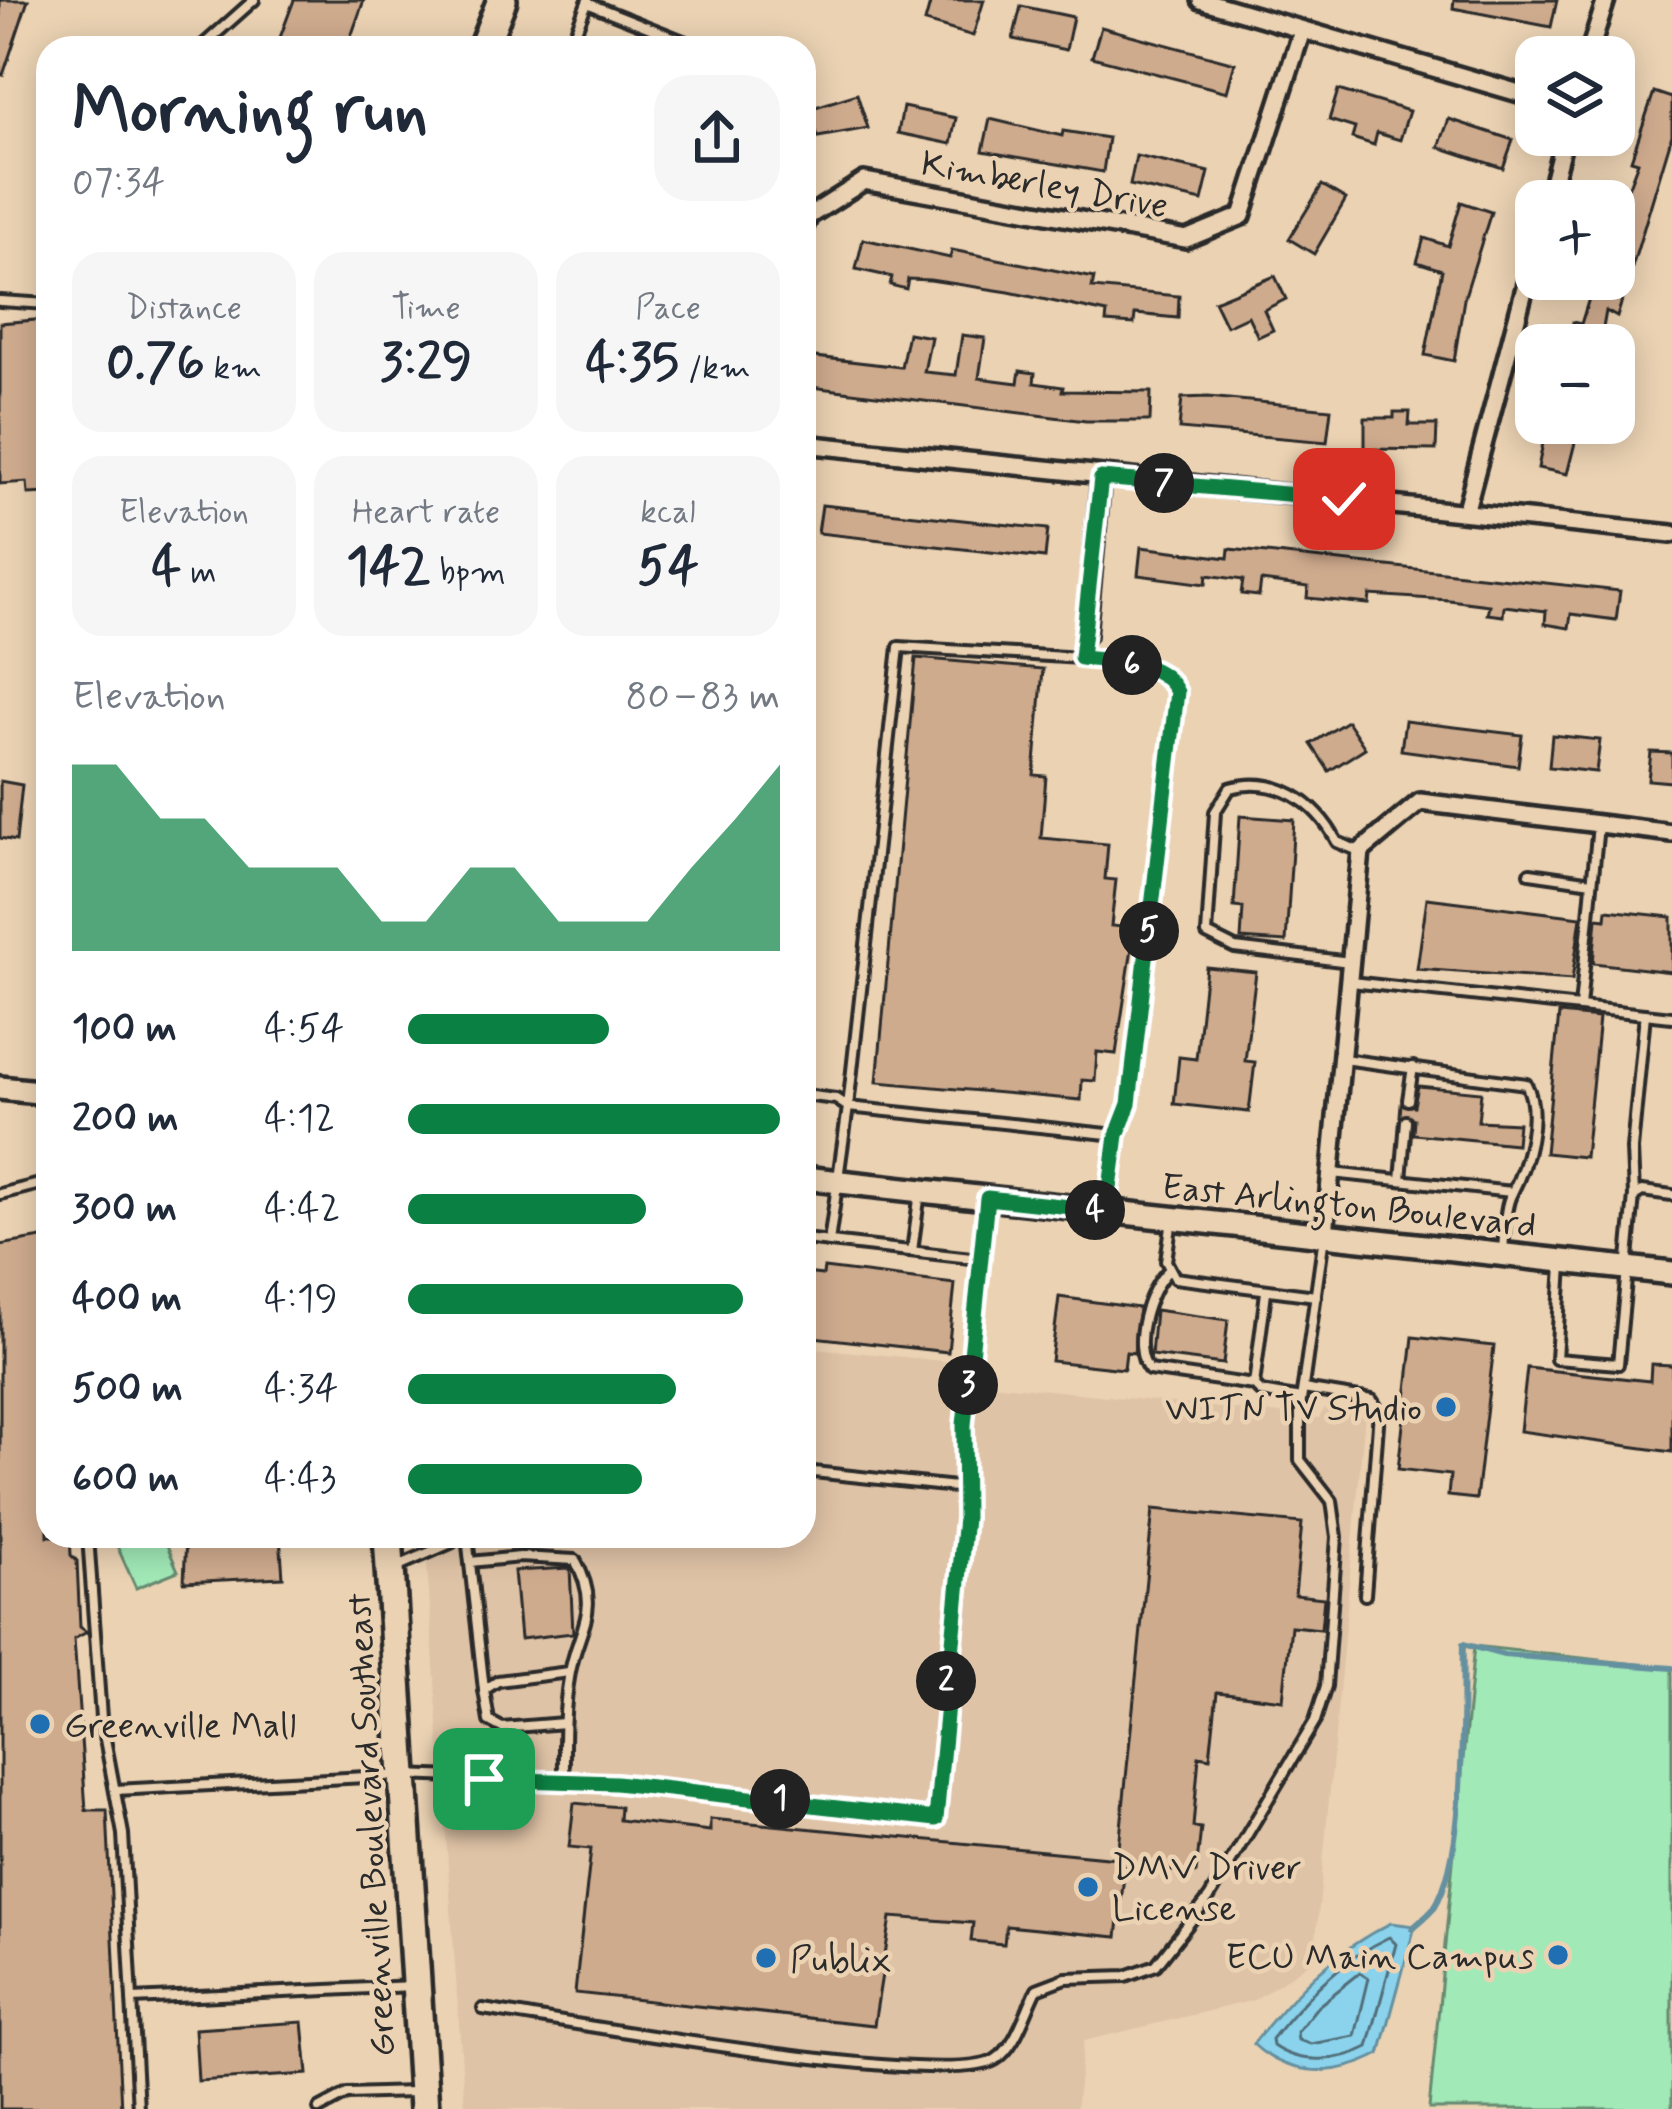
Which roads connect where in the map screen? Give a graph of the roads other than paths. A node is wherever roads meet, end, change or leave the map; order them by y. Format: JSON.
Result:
{"nodes":[{"id":1,"x":254,"y":0,"type":"edge"},
{"id":2,"x":502,"y":0,"type":"edge"},
{"id":3,"x":1201,"y":0,"type":"edge"},
{"id":4,"x":1606,"y":0,"type":"edge"},
{"id":5,"x":588,"y":1,"type":"edge"},
{"id":6,"x":1301,"y":34,"type":"junction"},
{"id":7,"x":214,"y":36,"type":"edge"},
{"id":8,"x":490,"y":36,"type":"edge"},
{"id":9,"x":574,"y":36,"type":"edge"},
{"id":10,"x":672,"y":36,"type":"edge"},
{"id":11,"x":1595,"y":36,"type":"edge"},
{"id":12,"x":1515,"y":92,"type":"edge"},
{"id":13,"x":816,"y":212,"type":"edge"},
{"id":14,"x":1522,"y":300,"type":"edge"},
{"id":15,"x":0,"y":301,"type":"edge"},
{"id":16,"x":36,"y":303,"type":"edge"},
{"id":17,"x":816,"y":445,"type":"edge"},
{"id":18,"x":1101,"y":478,"type":"junction"},
{"id":19,"x":1466,"y":509,"type":"junction"},
{"id":20,"x":1672,"y":534,"type":"edge"},
{"id":21,"x":1087,"y":635,"type":"joint"},
{"id":22,"x":1081,"y":658,"type":"junction"},
{"id":23,"x":1598,"y":824,"type":"junction"},
{"id":24,"x":1672,"y":833,"type":"edge"},
{"id":25,"x":1361,"y":851,"type":"junction"},
{"id":26,"x":1531,"y":873,"type":"dead end"},
{"id":27,"x":1592,"y":882,"type":"junction"},
{"id":28,"x":1350,"y":962,"type":"junction"},
{"id":29,"x":1348,"y":982,"type":"junction"},
{"id":30,"x":1580,"y":1007,"type":"junction"},
{"id":31,"x":1645,"y":1014,"type":"junction"},
{"id":32,"x":1672,"y":1017,"type":"edge"},
{"id":33,"x":1341,"y":1059,"type":"junction"},
{"id":34,"x":1413,"y":1067,"type":"junction"},
{"id":35,"x":0,"y":1088,"type":"edge"},
{"id":36,"x":36,"y":1092,"type":"edge"},
{"id":37,"x":816,"y":1098,"type":"edge"},
{"id":38,"x":1408,"y":1100,"type":"dead end"},
{"id":39,"x":848,"y":1107,"type":"junction"},
{"id":40,"x":1406,"y":1121,"type":"dead end"},
{"id":41,"x":1117,"y":1135,"type":"junction"},
{"id":42,"x":1330,"y":1173,"type":"junction"},
{"id":43,"x":816,"y":1179,"type":"edge"},
{"id":44,"x":1400,"y":1180,"type":"junction"},
{"id":45,"x":838,"y":1182,"type":"junction"},
{"id":46,"x":36,"y":1185,"type":"edge"},
{"id":47,"x":920,"y":1191,"type":"junction"},
{"id":48,"x":1512,"y":1192,"type":"junction"},
{"id":49,"x":0,"y":1194,"type":"edge"},
{"id":50,"x":1672,"y":1195,"type":"edge"},
{"id":51,"x":1634,"y":1196,"type":"junction"},
{"id":52,"x":987,"y":1198,"type":"junction"},
{"id":53,"x":1107,"y":1211,"type":"junction"},
{"id":54,"x":1172,"y":1218,"type":"junction"},
{"id":55,"x":1324,"y":1234,"type":"junction"},
{"id":56,"x":816,"y":1240,"type":"edge"},
{"id":57,"x":829,"y":1242,"type":"junction"},
{"id":58,"x":912,"y":1251,"type":"junction"},
{"id":59,"x":1502,"y":1254,"type":"junction"},
{"id":60,"x":980,"y":1258,"type":"junction"},
{"id":61,"x":1562,"y":1261,"type":"junction"},
{"id":62,"x":1628,"y":1268,"type":"junction"},
{"id":63,"x":1168,"y":1271,"type":"junction"},
{"id":64,"x":1672,"y":1273,"type":"edge"},
{"id":65,"x":1266,"y":1292,"type":"junction"},
{"id":66,"x":1316,"y":1296,"type":"junction"},
{"id":67,"x":1254,"y":1385,"type":"junction"},
{"id":68,"x":1302,"y":1394,"type":"junction"},
{"id":69,"x":816,"y":1472,"type":"edge"},
{"id":70,"x":965,"y":1488,"type":"junction"},
{"id":71,"x":89,"y":1548,"type":"edge"},
{"id":72,"x":388,"y":1548,"type":"edge"},
{"id":73,"x":440,"y":1548,"type":"edge"},
{"id":74,"x":468,"y":1548,"type":"edge"},
{"id":75,"x":470,"y":1562,"type":"junction"},
{"id":76,"x":389,"y":1570,"type":"junction"},
{"id":77,"x":1365,"y":1595,"type":"dead end"},
{"id":78,"x":569,"y":1672,"type":"junction"},
{"id":79,"x":484,"y":1690,"type":"junction"},
{"id":80,"x":564,"y":1723,"type":"junction"},
{"id":81,"x":404,"y":1775,"type":"junction"},
{"id":82,"x":564,"y":1783,"type":"junction"},
{"id":83,"x":115,"y":1790,"type":"junction"},
{"id":84,"x":415,"y":1986,"type":"junction"},
{"id":85,"x":132,"y":2000,"type":"junction"},
{"id":86,"x":483,"y":2008,"type":"dead end"},
{"id":87,"x":423,"y":2100,"type":"edge"},
{"id":88,"x":139,"y":2109,"type":"edge"},
{"id":89,"x":319,"y":2109,"type":"edge"}],
"edges":[{"from":1,"to":7,"type":"lane"},
{"from":2,"to":8,"type":"highway"},
{"from":3,"to":6,"type":"street"},
{"from":4,"to":11,"type":"street"},
{"from":5,"to":9,"type":"lane"},
{"from":5,"to":10,"type":"lane"},
{"from":6,"to":12,"type":"street"},
{"from":6,"to":13,"type":"street","name":"Kimberley Drive"},
{"from":14,"to":19,"type":"street"},
{"from":15,"to":16,"type":"lane"},
{"from":17,"to":18,"type":"street"},
{"from":18,"to":19,"type":"street"},
{"from":18,"to":21,"type":"street"},
{"from":19,"to":20,"type":"street"},
{"from":21,"to":22,"type":"lane"},
{"from":22,"to":39,"type":"lane"},
{"from":22,"to":41,"type":"lane"},
{"from":23,"to":24,"type":"street"},
{"from":23,"to":25,"type":"street"},
{"from":23,"to":27,"type":"lane"},
{"from":25,"to":28,"type":"street"},
{"from":25,"to":28,"type":"lane"},
{"from":26,"to":27,"type":"lane"},
{"from":27,"to":30,"type":"lane"},
{"from":28,"to":29,"type":"street"},
{"from":29,"to":30,"type":"lane"},
{"from":29,"to":33,"type":"street"},
{"from":30,"to":31,"type":"lane"},
{"from":31,"to":32,"type":"lane"},
{"from":31,"to":51,"type":"lane"},
{"from":33,"to":34,"type":"lane"},
{"from":33,"to":42,"type":"street"},
{"from":34,"to":38,"type":"lane"},
{"from":34,"to":48,"type":"lane"},
{"from":35,"to":36,"type":"main road"},
{"from":37,"to":39,"type":"lane"},
{"from":39,"to":41,"type":"lane"},
{"from":39,"to":45,"type":"lane"},
{"from":40,"to":44,"type":"lane"},
{"from":41,"to":53,"type":"lane"},
{"from":42,"to":44,"type":"lane"},
{"from":42,"to":55,"type":"street"},
{"from":43,"to":45,"type":"main road","name":"East Arlington Boulevard"},
{"from":44,"to":48,"type":"lane"},
{"from":45,"to":47,"type":"main road","name":"East Arlington Boulevard"},
{"from":45,"to":57,"type":"lane"},
{"from":46,"to":49,"type":"lane"},
{"from":47,"to":52,"type":"main road","name":"East Arlington Boulevard"},
{"from":47,"to":58,"type":"lane"},
{"from":48,"to":59,"type":"lane"},
{"from":50,"to":51,"type":"lane"},
{"from":51,"to":62,"type":"lane"},
{"from":52,"to":53,"type":"main road","name":"East Arlington Boulevard"},
{"from":52,"to":60,"type":"lane"},
{"from":53,"to":54,"type":"main road","name":"East Arlington Boulevard"},
{"from":54,"to":55,"type":"main road","name":"East Arlington Boulevard"},
{"from":54,"to":63,"type":"lane"},
{"from":55,"to":59,"type":"main road","name":"East Arlington Boulevard"},
{"from":55,"to":66,"type":"lane"},
{"from":56,"to":57,"type":"lane"},
{"from":57,"to":58,"type":"lane"},
{"from":58,"to":60,"type":"lane"},
{"from":59,"to":61,"type":"main road","name":"East Arlington Boulevard"},
{"from":60,"to":70,"type":"lane"},
{"from":61,"to":62,"type":"main road","name":"East Arlington Boulevard"},
{"from":61,"to":62,"type":"lane"},
{"from":62,"to":64,"type":"main road","name":"East Arlington Boulevard"},
{"from":63,"to":65,"type":"lane"},
{"from":63,"to":67,"type":"lane"},
{"from":65,"to":66,"type":"lane"},
{"from":65,"to":67,"type":"lane"},
{"from":66,"to":68,"type":"lane"},
{"from":67,"to":68,"type":"lane"},
{"from":68,"to":77,"type":"lane"},
{"from":68,"to":86,"type":"lane"},
{"from":69,"to":70,"type":"lane"},
{"from":70,"to":82,"type":"lane"},
{"from":71,"to":83,"type":"lane"},
{"from":72,"to":76,"type":"highway","name":"Greenville Boulevard Southeast"},
{"from":73,"to":76,"type":"lane"},
{"from":74,"to":75,"type":"lane"},
{"from":75,"to":78,"type":"lane"},
{"from":75,"to":79,"type":"lane"},
{"from":76,"to":81,"type":"highway","name":"Greenville Boulevard Southeast"},
{"from":78,"to":79,"type":"lane"},
{"from":78,"to":80,"type":"lane"},
{"from":79,"to":80,"type":"lane"},
{"from":80,"to":82,"type":"lane"},
{"from":81,"to":82,"type":"lane"},
{"from":81,"to":83,"type":"lane"},
{"from":81,"to":84,"type":"highway","name":"Greenville Boulevard Southeast"},
{"from":83,"to":85,"type":"lane"},
{"from":84,"to":85,"type":"lane"},
{"from":84,"to":87,"type":"highway","name":"Greenville Boulevard Southeast"},
{"from":85,"to":88,"type":"lane"},
{"from":87,"to":89,"type":"lane"}]}
